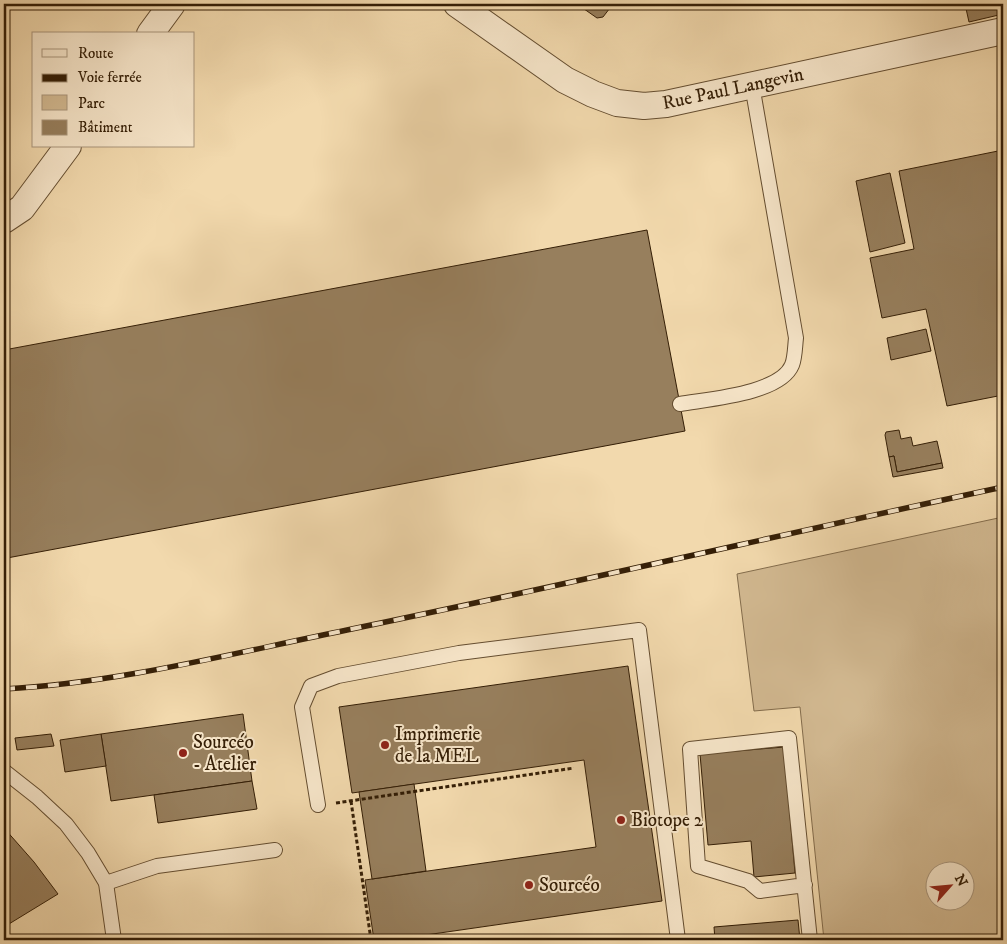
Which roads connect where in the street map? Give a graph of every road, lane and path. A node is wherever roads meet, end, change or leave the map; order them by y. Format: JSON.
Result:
{"nodes":[{"id":1,"x":172,"y":4,"type":"edge"},
{"id":2,"x":457,"y":4,"type":"edge"},
{"id":3,"x":1003,"y":31,"type":"edge"},
{"id":4,"x":151,"y":32,"type":"edge"},
{"id":5,"x":752,"y":85,"type":"junction"},
{"id":6,"x":67,"y":148,"type":"edge"},
{"id":7,"x":4,"y":220,"type":"edge"},
{"id":8,"x":680,"y":404,"type":"dead end"},
{"id":9,"x":574,"y":768,"type":"dead end"},
{"id":10,"x":4,"y":771,"type":"edge"},
{"id":11,"x":350,"y":801,"type":"junction"},
{"id":12,"x":318,"y":805,"type":"joint"},
{"id":13,"x":275,"y":850,"type":"dead end"},
{"id":14,"x":106,"y":883,"type":"junction"},
{"id":15,"x":805,"y":885,"type":"junction"},
{"id":16,"x":114,"y":940,"type":"edge"},
{"id":17,"x":371,"y":940,"type":"edge"},
{"id":18,"x":678,"y":940,"type":"edge"},
{"id":19,"x":810,"y":940,"type":"edge"}],
"edges":[{"from":1,"to":4,"type":"street"},
{"from":2,"to":5,"type":"street","name":"Rue Paul Langevin"},
{"from":3,"to":5,"type":"street","name":"Rue Paul Langevin"},
{"from":5,"to":8,"type":"lane"},
{"from":6,"to":7,"type":"street"},
{"from":9,"to":11,"type":"path"},
{"from":10,"to":14,"type":"lane"},
{"from":11,"to":12,"type":"path"},
{"from":11,"to":17,"type":"path"},
{"from":12,"to":18,"type":"lane"},
{"from":13,"to":14,"type":"lane"},
{"from":14,"to":16,"type":"lane"},
{"from":15,"to":15,"type":"lane"},
{"from":15,"to":19,"type":"lane"}]}
